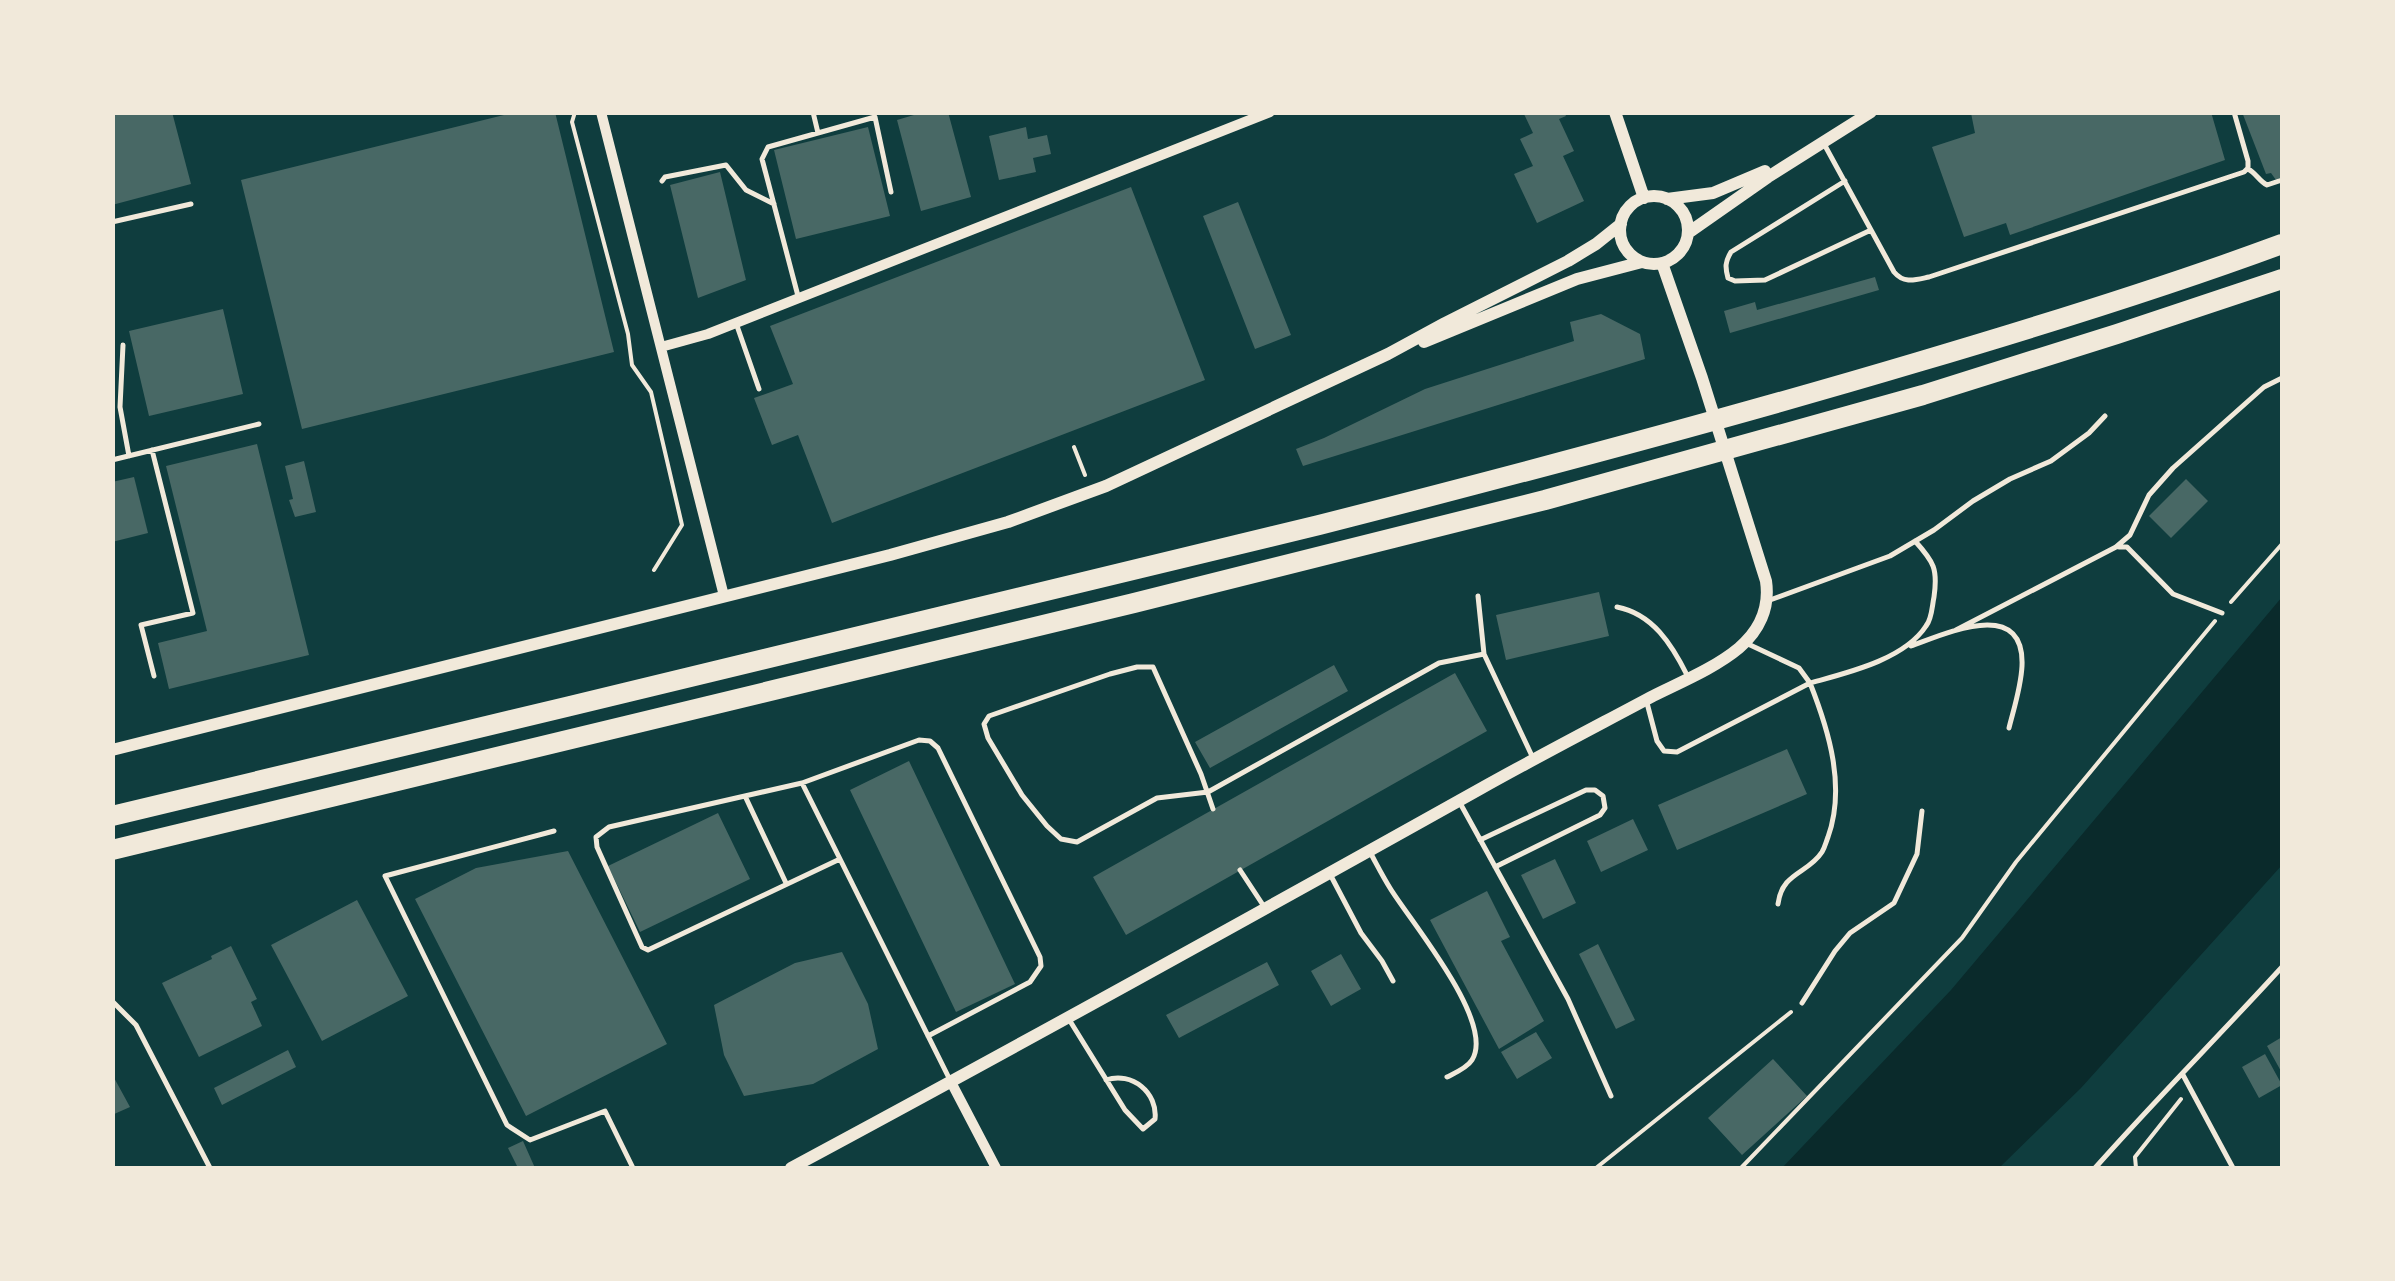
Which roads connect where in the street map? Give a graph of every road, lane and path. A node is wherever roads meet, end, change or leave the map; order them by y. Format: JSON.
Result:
{"nodes":[{"id":1,"x":575,"y":112,"type":"edge"},
{"id":2,"x":601,"y":112,"type":"edge"},
{"id":3,"x":813,"y":112,"type":"edge"},
{"id":4,"x":1270,"y":112,"type":"edge"},
{"id":5,"x":1615,"y":112,"type":"edge"},
{"id":6,"x":1871,"y":112,"type":"edge"},
{"id":7,"x":2234,"y":112,"type":"edge"},
{"id":8,"x":874,"y":115,"type":"edge"},
{"id":9,"x":818,"y":133,"type":"junction"},
{"id":10,"x":1820,"y":144,"type":"junction"},
{"id":11,"x":2248,"y":168,"type":"junction"},
{"id":12,"x":2282,"y":180,"type":"edge"},
{"id":13,"x":662,"y":181,"type":"dead end"},
{"id":14,"x":1845,"y":181,"type":"junction"},
{"id":15,"x":891,"y":192,"type":"dead end"},
{"id":16,"x":1644,"y":198,"type":"junction"},
{"id":17,"x":1666,"y":199,"type":"junction"},
{"id":18,"x":191,"y":204,"type":"dead end"},
{"id":19,"x":774,"y":204,"type":"junction"},
{"id":20,"x":112,"y":222,"type":"edge"},
{"id":21,"x":1621,"y":224,"type":"junction"},
{"id":22,"x":1871,"y":230,"type":"junction"},
{"id":23,"x":1688,"y":233,"type":"junction"},
{"id":24,"x":2282,"y":244,"type":"edge"},
{"id":25,"x":1642,"y":262,"type":"junction"},
{"id":26,"x":1662,"y":263,"type":"junction"},
{"id":27,"x":2282,"y":279,"type":"edge"},
{"id":28,"x":799,"y":299,"type":"junction"},
{"id":29,"x":736,"y":323,"type":"junction"},
{"id":30,"x":123,"y":345,"type":"dead end"},
{"id":31,"x":660,"y":347,"type":"junction"},
{"id":32,"x":1388,"y":354,"type":"junction"},
{"id":33,"x":2282,"y":378,"type":"edge"},
{"id":34,"x":759,"y":389,"type":"dead end"},
{"id":35,"x":2105,"y":416,"type":"dead end"},
{"id":36,"x":259,"y":424,"type":"dead end"},
{"id":37,"x":1074,"y":447,"type":"dead end"},
{"id":38,"x":152,"y":450,"type":"junction"},
{"id":39,"x":129,"y":456,"type":"junction"},
{"id":40,"x":112,"y":460,"type":"edge"},
{"id":41,"x":1086,"y":480,"type":"dead end"},
{"id":42,"x":1916,"y":541,"type":"junction"},
{"id":43,"x":2282,"y":544,"type":"edge"},
{"id":44,"x":2116,"y":547,"type":"junction"},
{"id":45,"x":654,"y":570,"type":"dead end"},
{"id":46,"x":724,"y":596,"type":"junction"},
{"id":47,"x":1478,"y":596,"type":"dead end"},
{"id":48,"x":1767,"y":601,"type":"junction"},
{"id":49,"x":1617,"y":607,"type":"dead end"},
{"id":50,"x":2222,"y":613,"type":"junction"},
{"id":51,"x":1956,"y":630,"type":"junction"},
{"id":52,"x":1745,"y":642,"type":"junction"},
{"id":53,"x":1908,"y":646,"type":"junction"},
{"id":54,"x":1484,"y":654,"type":"junction"},
{"id":55,"x":154,"y":676,"type":"dead end"},
{"id":56,"x":1688,"y":678,"type":"junction"},
{"id":57,"x":1810,"y":683,"type":"junction"},
{"id":58,"x":1646,"y":700,"type":"junction"},
{"id":59,"x":2009,"y":728,"type":"dead end"},
{"id":60,"x":112,"y":750,"type":"edge"},
{"id":61,"x":1534,"y":759,"type":"junction"},
{"id":62,"x":802,"y":782,"type":"junction"},
{"id":63,"x":1208,"y":792,"type":"junction"},
{"id":64,"x":744,"y":796,"type":"junction"},
{"id":65,"x":1459,"y":800,"type":"junction"},
{"id":66,"x":1213,"y":809,"type":"dead end"},
{"id":67,"x":1922,"y":811,"type":"dead end"},
{"id":68,"x":112,"y":816,"type":"edge"},
{"id":69,"x":554,"y":831,"type":"dead end"},
{"id":70,"x":1480,"y":840,"type":"junction"},
{"id":71,"x":112,"y":850,"type":"edge"},
{"id":72,"x":1370,"y":851,"type":"junction"},
{"id":73,"x":840,"y":859,"type":"junction"},
{"id":74,"x":1495,"y":866,"type":"junction"},
{"id":75,"x":1240,"y":870,"type":"dead end"},
{"id":76,"x":1329,"y":874,"type":"junction"},
{"id":77,"x":787,"y":884,"type":"junction"},
{"id":78,"x":1778,"y":904,"type":"dead end"},
{"id":79,"x":1266,"y":910,"type":"junction"},
{"id":80,"x":2282,"y":968,"type":"edge"},
{"id":81,"x":1393,"y":981,"type":"dead end"},
{"id":82,"x":112,"y":1002,"type":"edge"},
{"id":83,"x":1802,"y":1003,"type":"joint"},
{"id":84,"x":1068,"y":1018,"type":"junction"},
{"id":85,"x":928,"y":1036,"type":"junction"},
{"id":86,"x":2183,"y":1075,"type":"junction"},
{"id":87,"x":1447,"y":1078,"type":"dead end"},
{"id":88,"x":1106,"y":1080,"type":"junction"},
{"id":89,"x":951,"y":1082,"type":"junction"},
{"id":90,"x":2190,"y":1088,"type":"junction"},
{"id":91,"x":1611,"y":1096,"type":"dead end"},
{"id":92,"x":210,"y":1168,"type":"edge"},
{"id":93,"x":632,"y":1168,"type":"edge"},
{"id":94,"x":791,"y":1168,"type":"edge"},
{"id":95,"x":996,"y":1168,"type":"edge"},
{"id":96,"x":1596,"y":1168,"type":"edge"},
{"id":97,"x":1741,"y":1168,"type":"edge"},
{"id":98,"x":2095,"y":1168,"type":"edge"},
{"id":99,"x":2136,"y":1168,"type":"edge"},
{"id":100,"x":2234,"y":1168,"type":"edge"}],
"edges":[{"from":1,"to":45,"type":"path"},
{"from":2,"to":31,"type":"street"},
{"from":3,"to":9,"type":"lane"},
{"from":4,"to":28,"type":"street"},
{"from":5,"to":16,"type":"street"},
{"from":6,"to":10,"type":"street"},
{"from":7,"to":11,"type":"lane"},
{"from":8,"to":9,"type":"lane"},
{"from":8,"to":15,"type":"lane"},
{"from":9,"to":19,"type":"lane"},
{"from":10,"to":14,"type":"lane"},
{"from":10,"to":17,"type":"street"},
{"from":10,"to":23,"type":"street"},
{"from":11,"to":12,"type":"lane"},
{"from":11,"to":22,"type":"lane"},
{"from":13,"to":19,"type":"lane"},
{"from":14,"to":22,"type":"lane"},
{"from":14,"to":22,"type":"lane"},
{"from":16,"to":17,"type":"street"},
{"from":16,"to":21,"type":"street"},
{"from":17,"to":23,"type":"street"},
{"from":18,"to":20,"type":"lane"},
{"from":19,"to":28,"type":"lane"},
{"from":21,"to":25,"type":"street"},
{"from":21,"to":32,"type":"street"},
{"from":23,"to":26,"type":"street"},
{"from":24,"to":68,"type":"highway"},
{"from":25,"to":26,"type":"street"},
{"from":25,"to":32,"type":"street"},
{"from":26,"to":48,"type":"street"},
{"from":27,"to":71,"type":"highway"},
{"from":28,"to":29,"type":"street"},
{"from":29,"to":31,"type":"street"},
{"from":29,"to":34,"type":"lane"},
{"from":30,"to":39,"type":"lane"},
{"from":31,"to":46,"type":"street"},
{"from":32,"to":46,"type":"street"},
{"from":33,"to":44,"type":"lane"},
{"from":35,"to":42,"type":"lane"},
{"from":36,"to":38,"type":"lane"},
{"from":37,"to":41,"type":"path"},
{"from":38,"to":39,"type":"lane"},
{"from":38,"to":55,"type":"lane"},
{"from":39,"to":40,"type":"lane"},
{"from":42,"to":48,"type":"lane"},
{"from":42,"to":53,"type":"lane"},
{"from":43,"to":50,"type":"path"},
{"from":44,"to":50,"type":"lane"},
{"from":44,"to":51,"type":"lane"},
{"from":46,"to":60,"type":"street"},
{"from":47,"to":54,"type":"lane"},
{"from":48,"to":52,"type":"street"},
{"from":49,"to":56,"type":"lane"},
{"from":50,"to":97,"type":"path"},
{"from":51,"to":53,"type":"lane"},
{"from":51,"to":59,"type":"lane"},
{"from":52,"to":56,"type":"street"},
{"from":52,"to":57,"type":"lane"},
{"from":53,"to":57,"type":"lane"},
{"from":54,"to":61,"type":"lane"},
{"from":54,"to":63,"type":"lane"},
{"from":56,"to":58,"type":"street"},
{"from":57,"to":58,"type":"lane"},
{"from":57,"to":78,"type":"lane"},
{"from":58,"to":61,"type":"street"},
{"from":61,"to":65,"type":"street"},
{"from":62,"to":64,"type":"lane"},
{"from":62,"to":73,"type":"lane"},
{"from":62,"to":85,"type":"lane"},
{"from":63,"to":63,"type":"lane"},
{"from":63,"to":66,"type":"lane"},
{"from":64,"to":77,"type":"lane"},
{"from":64,"to":77,"type":"lane"},
{"from":65,"to":70,"type":"lane"},
{"from":65,"to":72,"type":"street"},
{"from":67,"to":83,"type":"lane"},
{"from":69,"to":93,"type":"lane"},
{"from":70,"to":74,"type":"lane"},
{"from":70,"to":74,"type":"lane"},
{"from":72,"to":76,"type":"street"},
{"from":72,"to":87,"type":"lane"},
{"from":73,"to":77,"type":"lane"},
{"from":73,"to":85,"type":"lane"},
{"from":74,"to":91,"type":"lane"},
{"from":75,"to":79,"type":"lane"},
{"from":76,"to":79,"type":"street"},
{"from":76,"to":81,"type":"lane"},
{"from":79,"to":84,"type":"street"},
{"from":80,"to":86,"type":"lane"},
{"from":82,"to":92,"type":"lane"},
{"from":83,"to":96,"type":"path"},
{"from":84,"to":88,"type":"lane"},
{"from":84,"to":89,"type":"street"},
{"from":85,"to":89,"type":"lane"},
{"from":86,"to":90,"type":"lane"},
{"from":86,"to":98,"type":"lane"},
{"from":88,"to":88,"type":"lane"},
{"from":89,"to":94,"type":"street"},
{"from":89,"to":95,"type":"street"},
{"from":90,"to":99,"type":"path"},
{"from":90,"to":100,"type":"lane"}]}
